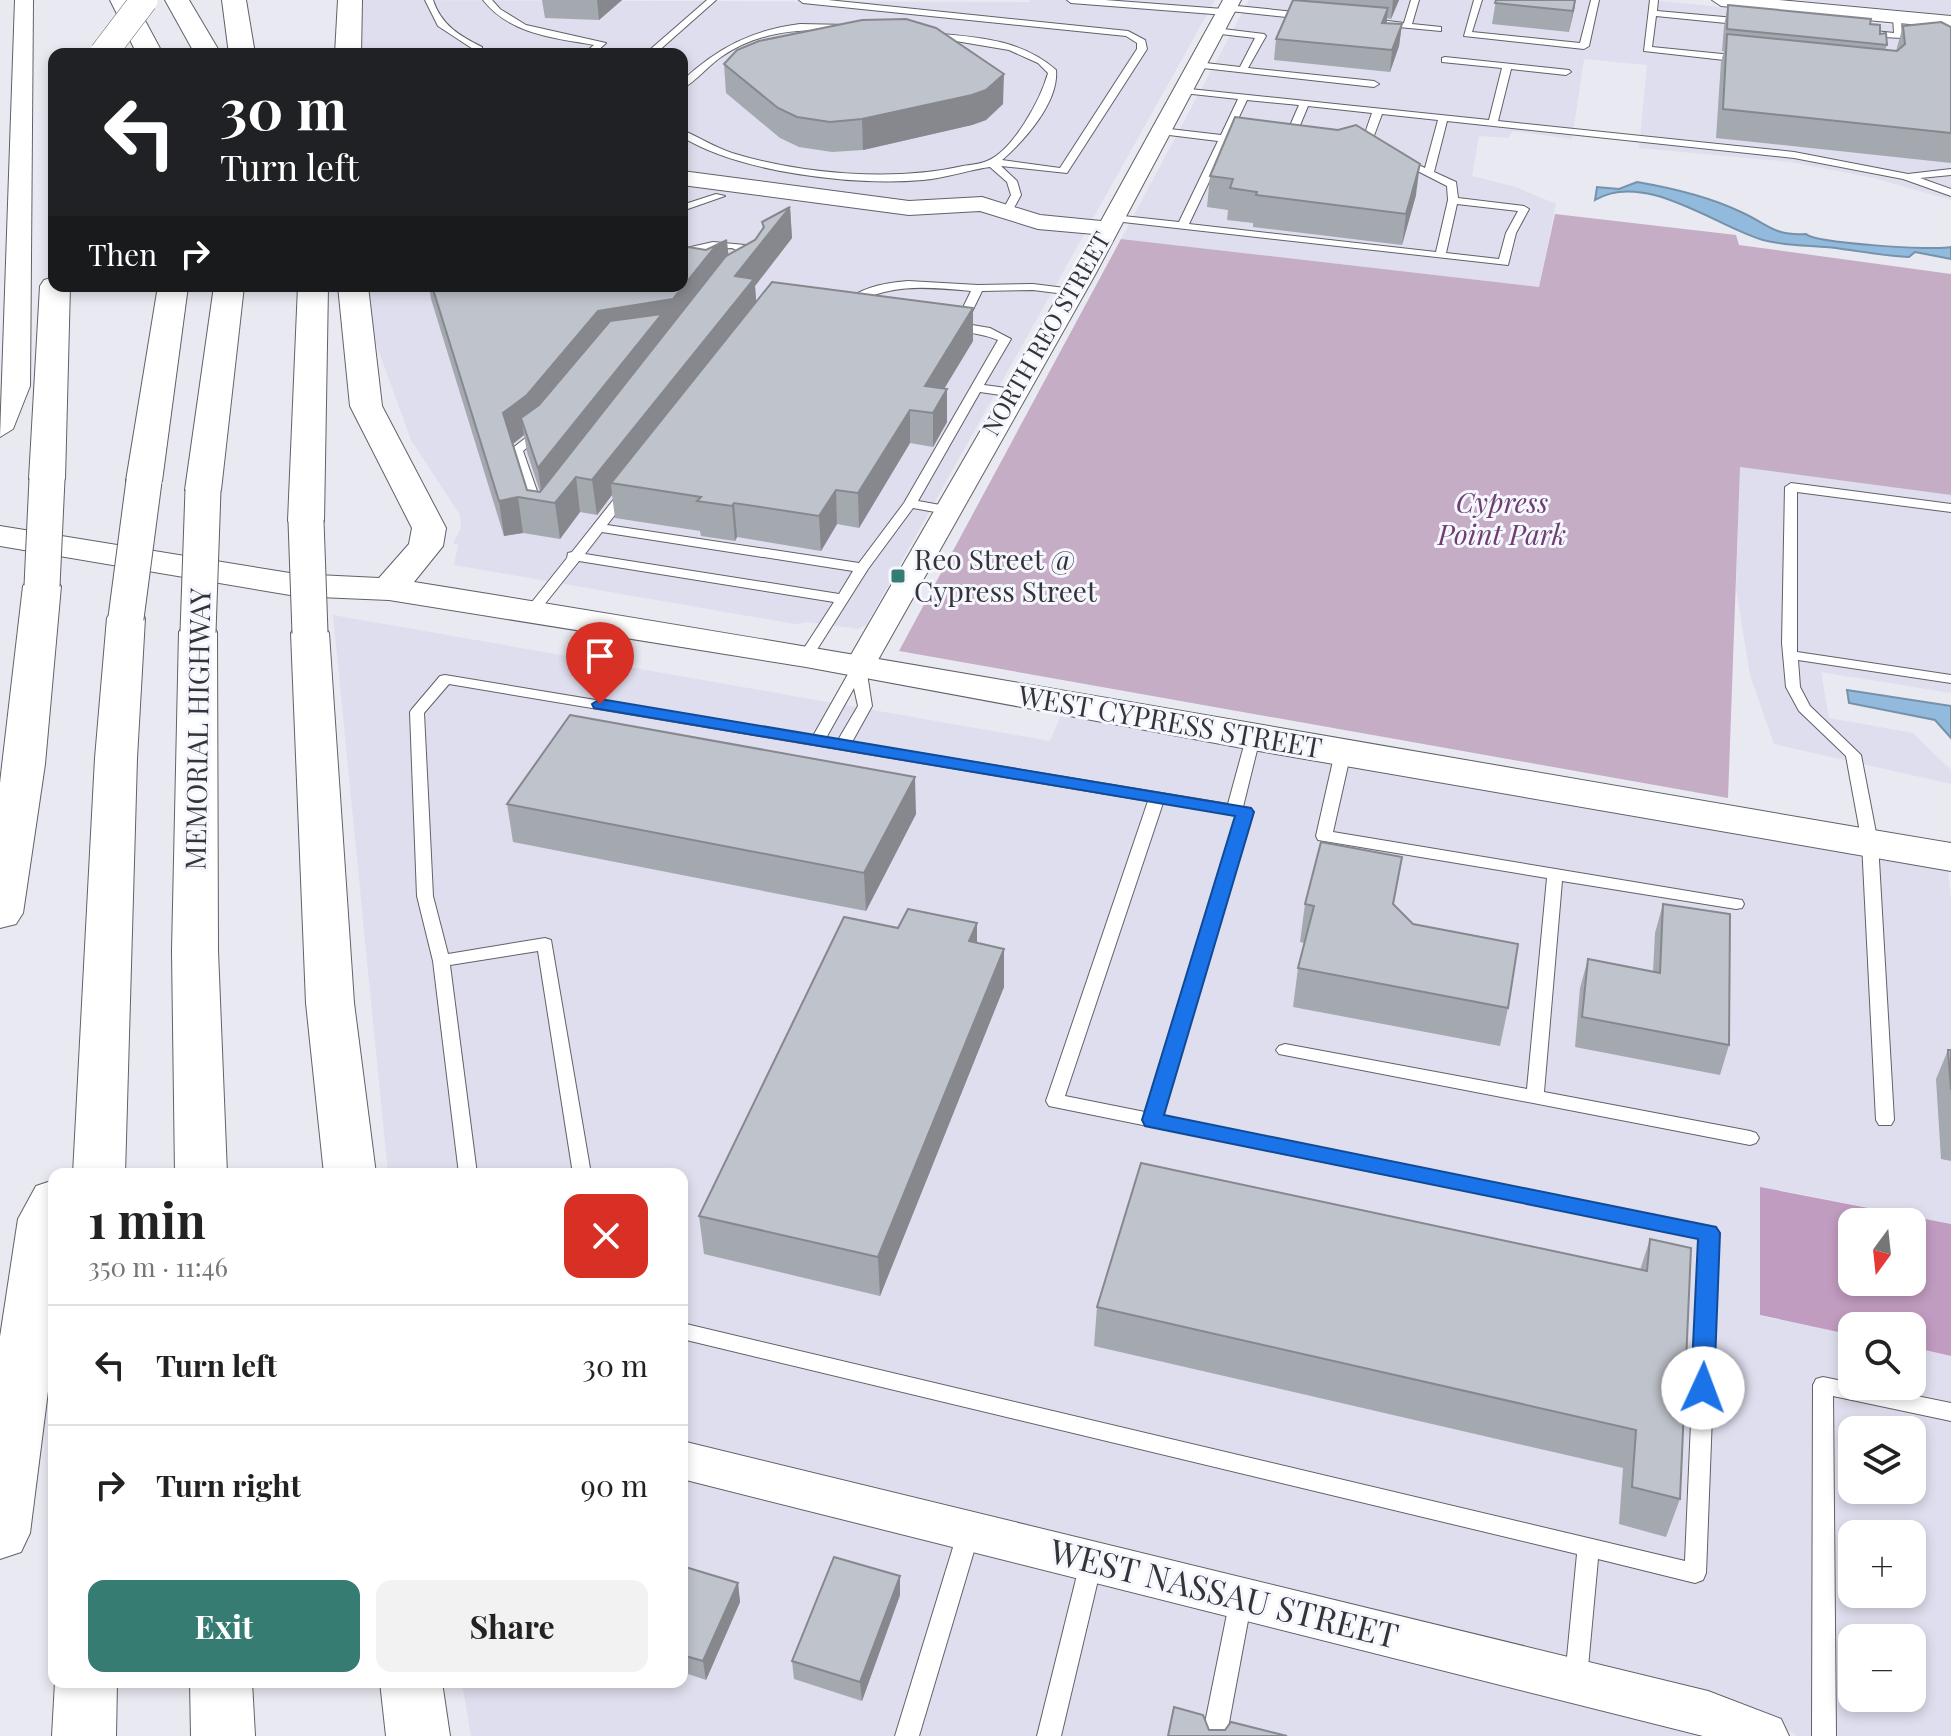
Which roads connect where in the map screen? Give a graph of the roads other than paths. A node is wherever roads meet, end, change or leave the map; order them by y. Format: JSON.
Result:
{"nodes":[{"id":1,"x":24,"y":0,"type":"edge"},
{"id":2,"x":122,"y":0,"type":"edge"},
{"id":3,"x":144,"y":0,"type":"edge"},
{"id":4,"x":177,"y":0,"type":"edge"},
{"id":5,"x":234,"y":0,"type":"edge"},
{"id":6,"x":329,"y":0,"type":"edge"},
{"id":7,"x":350,"y":0,"type":"edge"},
{"id":8,"x":429,"y":0,"type":"edge"},
{"id":9,"x":487,"y":0,"type":"edge"},
{"id":10,"x":712,"y":0,"type":"edge"},
{"id":11,"x":803,"y":0,"type":"edge"},
{"id":12,"x":1071,"y":0,"type":"edge"},
{"id":13,"x":1286,"y":0,"type":"edge"},
{"id":14,"x":1415,"y":0,"type":"edge"},
{"id":15,"x":1478,"y":0,"type":"edge"},
{"id":16,"x":1595,"y":0,"type":"edge"},
{"id":17,"x":1654,"y":0,"type":"edge"},
{"id":18,"x":1721,"y":0,"type":"edge"},
{"id":19,"x":1225,"y":13,"type":"edge"},
{"id":20,"x":1653,"y":13,"type":"junction"},
{"id":21,"x":932,"y":14,"type":"junction"},
{"id":22,"x":1290,"y":14,"type":"junction"},
{"id":23,"x":1319,"y":17,"type":"edge"},
{"id":24,"x":1897,"y":17,"type":"junction"},
{"id":25,"x":1363,"y":22,"type":"edge"},
{"id":26,"x":1761,"y":23,"type":"edge"},
{"id":27,"x":923,"y":24,"type":"edge"},
{"id":28,"x":1944,"y":25,"type":"edge"},
{"id":29,"x":1407,"y":26,"type":"junction"},
{"id":30,"x":1438,"y":29,"type":"dead end"},
{"id":31,"x":866,"y":30,"type":"edge"},
{"id":32,"x":1855,"y":32,"type":"edge"},
{"id":33,"x":914,"y":34,"type":"edge"},
{"id":34,"x":1886,"y":35,"type":"junction"},
{"id":35,"x":108,"y":48,"type":"edge"},
{"id":36,"x":147,"y":48,"type":"edge"},
{"id":37,"x":205,"y":48,"type":"edge"},
{"id":38,"x":241,"y":48,"type":"edge"},
{"id":39,"x":327,"y":48,"type":"edge"},
{"id":40,"x":348,"y":48,"type":"edge"},
{"id":41,"x":471,"y":48,"type":"edge"},
{"id":42,"x":595,"y":48,"type":"edge"},
{"id":43,"x":657,"y":48,"type":"edge"},
{"id":44,"x":1887,"y":48,"type":"edge"},
{"id":45,"x":1445,"y":60,"type":"dead end"},
{"id":46,"x":1753,"y":60,"type":"edge"},
{"id":47,"x":1197,"y":65,"type":"junction"},
{"id":48,"x":1507,"y":66,"type":"junction"},
{"id":49,"x":1243,"y":69,"type":"junction"},
{"id":50,"x":1566,"y":72,"type":"dead end"},
{"id":51,"x":688,"y":80,"type":"edge"},
{"id":52,"x":1374,"y":84,"type":"dead end"},
{"id":53,"x":1183,"y":90,"type":"junction"},
{"id":54,"x":1244,"y":97,"type":"junction"},
{"id":55,"x":1305,"y":103,"type":"junction"},
{"id":56,"x":1378,"y":111,"type":"junction"},
{"id":57,"x":11,"y":114,"type":"edge"},
{"id":58,"x":1443,"y":118,"type":"junction"},
{"id":59,"x":1493,"y":123,"type":"junction"},
{"id":60,"x":1161,"y":131,"type":"junction"},
{"id":61,"x":1225,"y":138,"type":"junction"},
{"id":62,"x":688,"y":140,"type":"edge"},
{"id":63,"x":1255,"y":142,"type":"edge"},
{"id":64,"x":1271,"y":144,"type":"edge"},
{"id":65,"x":992,"y":163,"type":"junction"},
{"id":66,"x":1951,"y":172,"type":"edge"},
{"id":67,"x":1429,"y":173,"type":"junction"},
{"id":68,"x":1905,"y":176,"type":"junction"},
{"id":69,"x":688,"y":179,"type":"edge"},
{"id":70,"x":688,"y":192,"type":"edge"},
{"id":71,"x":1951,"y":193,"type":"edge"},
{"id":72,"x":720,"y":196,"type":"junction"},
{"id":73,"x":831,"y":199,"type":"junction"},
{"id":74,"x":1453,"y":200,"type":"junction"},
{"id":75,"x":688,"y":206,"type":"edge"},
{"id":76,"x":1006,"y":213,"type":"junction"},
{"id":77,"x":1111,"y":223,"type":"junction"},
{"id":78,"x":1183,"y":226,"type":"junction"},
{"id":79,"x":688,"y":251,"type":"edge"},
{"id":80,"x":1440,"y":256,"type":"junction"},
{"id":81,"x":751,"y":268,"type":"edge"},
{"id":82,"x":978,"y":288,"type":"junction"},
{"id":83,"x":55,"y":292,"type":"edge"},
{"id":84,"x":172,"y":292,"type":"edge"},
{"id":85,"x":228,"y":292,"type":"edge"},
{"id":86,"x":313,"y":292,"type":"edge"},
{"id":87,"x":354,"y":292,"type":"edge"},
{"id":88,"x":1073,"y":292,"type":"junction"},
{"id":89,"x":854,"y":314,"type":"edge"},
{"id":90,"x":944,"y":324,"type":"edge"},
{"id":91,"x":959,"y":326,"type":"junction"},
{"id":92,"x":977,"y":388,"type":"junction"},
{"id":93,"x":1014,"y":393,"type":"junction"},
{"id":94,"x":548,"y":422,"type":"edge"},
{"id":95,"x":0,"y":429,"type":"edge"},
{"id":96,"x":638,"y":478,"type":"edge"},
{"id":97,"x":910,"y":504,"type":"junction"},
{"id":98,"x":0,"y":508,"type":"edge"},
{"id":99,"x":549,"y":508,"type":"edge"},
{"id":100,"x":1951,"y":508,"type":"edge"},
{"id":101,"x":946,"y":510,"type":"junction"},
{"id":102,"x":599,"y":528,"type":"junction"},
{"id":103,"x":0,"y":536,"type":"edge"},
{"id":104,"x":573,"y":556,"type":"junction"},
{"id":105,"x":862,"y":568,"type":"junction"},
{"id":106,"x":389,"y":589,"type":"junction"},
{"id":107,"x":843,"y":599,"type":"junction"},
{"id":108,"x":531,"y":612,"type":"junction"},
{"id":109,"x":1790,"y":655,"type":"junction"},
{"id":110,"x":806,"y":656,"type":"junction"},
{"id":111,"x":858,"y":668,"type":"junction"},
{"id":112,"x":1951,"y":679,"type":"edge"},
{"id":113,"x":1253,"y":738,"type":"junction"},
{"id":114,"x":817,"y":741,"type":"junction"},
{"id":115,"x":843,"y":745,"type":"junction"},
{"id":116,"x":1343,"y":752,"type":"junction"},
{"id":117,"x":1157,"y":798,"type":"junction"},
{"id":118,"x":1234,"y":810,"type":"junction"},
{"id":119,"x":1870,"y":843,"type":"junction"},
{"id":120,"x":1951,"y":857,"type":"edge"},
{"id":121,"x":1555,"y":874,"type":"junction"},
{"id":122,"x":1736,"y":904,"type":"dead end"},
{"id":123,"x":0,"y":913,"type":"edge"},
{"id":124,"x":441,"y":961,"type":"junction"},
{"id":125,"x":1285,"y":1050,"type":"dead end"},
{"id":126,"x":1535,"y":1098,"type":"junction"},
{"id":127,"x":101,"y":1111,"type":"junction"},
{"id":128,"x":1152,"y":1120,"type":"junction"},
{"id":129,"x":1885,"y":1120,"type":"dead end"},
{"id":130,"x":1750,"y":1138,"type":"dead end"},
{"id":131,"x":71,"y":1168,"type":"edge"},
{"id":132,"x":99,"y":1168,"type":"edge"},
{"id":133,"x":201,"y":1168,"type":"edge"},
{"id":134,"x":349,"y":1168,"type":"edge"},
{"id":135,"x":467,"y":1168,"type":"edge"},
{"id":136,"x":581,"y":1168,"type":"edge"},
{"id":137,"x":48,"y":1211,"type":"edge"},
{"id":138,"x":688,"y":1332,"type":"edge"},
{"id":139,"x":1951,"y":1412,"type":"edge"},
{"id":140,"x":688,"y":1461,"type":"edge"},
{"id":141,"x":969,"y":1531,"type":"junction"},
{"id":142,"x":0,"y":1533,"type":"edge"},
{"id":143,"x":1588,"y":1548,"type":"junction"},
{"id":144,"x":1092,"y":1561,"type":"junction"},
{"id":145,"x":1241,"y":1597,"type":"junction"},
{"id":146,"x":1576,"y":1680,"type":"junction"},
{"id":147,"x":86,"y":1688,"type":"edge"},
{"id":148,"x":221,"y":1688,"type":"edge"},
{"id":149,"x":412,"y":1688,"type":"edge"},
{"id":150,"x":1216,"y":1728,"type":"edge"},
{"id":151,"x":84,"y":1736,"type":"edge"},
{"id":152,"x":223,"y":1736,"type":"edge"},
{"id":153,"x":418,"y":1736,"type":"edge"},
{"id":154,"x":907,"y":1736,"type":"edge"},
{"id":155,"x":1049,"y":1736,"type":"edge"},
{"id":156,"x":1764,"y":1736,"type":"edge"},
{"id":157,"x":1824,"y":1736,"type":"edge"}],
"edges":[{"from":1,"to":57,"type":"street"},
{"from":2,"to":36,"type":"highway"},
{"from":3,"to":35,"type":"highway","bridge":true},
{"from":4,"to":37,"type":"highway"},
{"from":5,"to":38,"type":"highway"},
{"from":6,"to":39,"type":"highway"},
{"from":7,"to":40,"type":"highway"},
{"from":8,"to":41,"type":"lane"},
{"from":9,"to":42,"type":"lane"},
{"from":10,"to":43,"type":"lane"},
{"from":11,"to":21,"type":"lane"},
{"from":12,"to":19,"type":"lane"},
{"from":13,"to":22,"type":"lane"},
{"from":14,"to":29,"type":"lane"},
{"from":15,"to":16,"type":"lane"},
{"from":17,"to":20,"type":"lane"},
{"from":18,"to":24,"type":"street"},
{"from":19,"to":22,"type":"lane"},
{"from":19,"to":47,"type":"street","name":"NORTH REO STREET"},
{"from":19,"to":49,"type":"lane"},
{"from":20,"to":26,"type":"lane"},
{"from":20,"to":46,"type":"lane"},
{"from":21,"to":27,"type":"lane"},
{"from":21,"to":65,"type":"lane"},
{"from":22,"to":23,"type":"lane"},
{"from":24,"to":28,"type":"street"},
{"from":24,"to":34,"type":"lane"},
{"from":25,"to":29,"type":"lane"},
{"from":29,"to":30,"type":"lane"},
{"from":31,"to":51,"type":"lane"},
{"from":32,"to":34,"type":"lane"},
{"from":33,"to":65,"type":"lane"},
{"from":34,"to":44,"type":"lane"},
{"from":45,"to":48,"type":"lane"},
{"from":47,"to":49,"type":"lane"},
{"from":47,"to":53,"type":"street","name":"NORTH REO STREET"},
{"from":48,"to":50,"type":"lane"},
{"from":48,"to":59,"type":"lane"},
{"from":49,"to":52,"type":"lane"},
{"from":53,"to":54,"type":"lane"},
{"from":53,"to":60,"type":"street","name":"NORTH REO STREET"},
{"from":54,"to":55,"type":"lane"},
{"from":54,"to":61,"type":"lane"},
{"from":55,"to":56,"type":"lane"},
{"from":55,"to":64,"type":"lane"},
{"from":56,"to":58,"type":"lane"},
{"from":56,"to":67,"type":"lane"},
{"from":57,"to":95,"type":"street"},
{"from":58,"to":59,"type":"lane"},
{"from":58,"to":67,"type":"lane"},
{"from":59,"to":68,"type":"lane"},
{"from":60,"to":61,"type":"lane"},
{"from":60,"to":77,"type":"street","name":"NORTH REO STREET"},
{"from":61,"to":63,"type":"lane"},
{"from":61,"to":78,"type":"lane"},
{"from":62,"to":65,"type":"lane"},
{"from":65,"to":76,"type":"lane"},
{"from":66,"to":68,"type":"lane"},
{"from":67,"to":74,"type":"lane"},
{"from":68,"to":71,"type":"lane"},
{"from":69,"to":73,"type":"street"},
{"from":70,"to":72,"type":"street"},
{"from":72,"to":73,"type":"street"},
{"from":72,"to":75,"type":"lane"},
{"from":73,"to":76,"type":"street"},
{"from":74,"to":80,"type":"lane"},
{"from":74,"to":80,"type":"lane"},
{"from":76,"to":77,"type":"street"},
{"from":77,"to":78,"type":"lane"},
{"from":77,"to":88,"type":"street","name":"NORTH REO STREET"},
{"from":78,"to":80,"type":"lane"},
{"from":79,"to":81,"type":"lane"},
{"from":82,"to":88,"type":"lane"},
{"from":82,"to":89,"type":"lane"},
{"from":82,"to":91,"type":"lane"},
{"from":83,"to":123,"type":"highway","bridge":true},
{"from":84,"to":127,"type":"highway","bridge":true},
{"from":85,"to":133,"type":"highway","name":"MEMORIAL HIGHWAY","bridge":true},
{"from":86,"to":134,"type":"highway","bridge":true},
{"from":87,"to":106,"type":"street"},
{"from":88,"to":93,"type":"street","name":"NORTH REO STREET"},
{"from":90,"to":91,"type":"lane"},
{"from":91,"to":92,"type":"lane"},
{"from":92,"to":93,"type":"lane"},
{"from":92,"to":97,"type":"lane"},
{"from":93,"to":101,"type":"street","name":"NORTH REO STREET"},
{"from":94,"to":99,"type":"lane"},
{"from":96,"to":102,"type":"lane"},
{"from":97,"to":101,"type":"lane"},
{"from":97,"to":105,"type":"lane"},
{"from":98,"to":106,"type":"street","name":"WEST CYPRESS STREET"},
{"from":100,"to":109,"type":"lane"},
{"from":101,"to":111,"type":"street","name":"NORTH REO STREET"},
{"from":102,"to":104,"type":"lane"},
{"from":102,"to":105,"type":"lane"},
{"from":103,"to":106,"type":"street","name":"WEST CYPRESS STREET"},
{"from":104,"to":107,"type":"lane"},
{"from":104,"to":108,"type":"lane"},
{"from":105,"to":107,"type":"lane"},
{"from":106,"to":108,"type":"street","name":"WEST CYPRESS STREET"},
{"from":107,"to":110,"type":"lane"},
{"from":108,"to":110,"type":"street","name":"WEST CYPRESS STREET"},
{"from":109,"to":112,"type":"lane"},
{"from":109,"to":119,"type":"lane"},
{"from":110,"to":111,"type":"street","name":"WEST CYPRESS STREET"},
{"from":111,"to":113,"type":"street","name":"WEST CYPRESS STREET"},
{"from":111,"to":114,"type":"lane"},
{"from":111,"to":115,"type":"lane"},
{"from":113,"to":116,"type":"street","name":"WEST CYPRESS STREET"},
{"from":113,"to":118,"type":"lane"},
{"from":114,"to":115,"type":"lane"},
{"from":114,"to":124,"type":"lane"},
{"from":115,"to":117,"type":"lane"},
{"from":116,"to":119,"type":"street","name":"WEST CYPRESS STREET"},
{"from":116,"to":121,"type":"lane"},
{"from":117,"to":118,"type":"lane"},
{"from":117,"to":128,"type":"lane"},
{"from":118,"to":128,"type":"lane"},
{"from":119,"to":120,"type":"street","name":"WEST CYPRESS STREET"},
{"from":119,"to":129,"type":"lane"},
{"from":121,"to":122,"type":"lane"},
{"from":121,"to":126,"type":"lane"},
{"from":124,"to":135,"type":"lane"},
{"from":124,"to":136,"type":"lane"},
{"from":125,"to":126,"type":"lane"},
{"from":126,"to":130,"type":"lane"},
{"from":127,"to":131,"type":"highway"},
{"from":127,"to":132,"type":"highway"},
{"from":128,"to":143,"type":"lane"},
{"from":137,"to":142,"type":"highway"},
{"from":138,"to":143,"type":"lane"},
{"from":139,"to":157,"type":"lane"},
{"from":140,"to":141,"type":"street","name":"WEST NASSAU STREET"},
{"from":141,"to":144,"type":"street","name":"WEST NASSAU STREET"},
{"from":141,"to":154,"type":"lane"},
{"from":143,"to":146,"type":"lane"},
{"from":144,"to":145,"type":"street","name":"WEST NASSAU STREET"},
{"from":144,"to":155,"type":"lane"},
{"from":145,"to":146,"type":"street","name":"WEST NASSAU STREET"},
{"from":145,"to":150,"type":"lane"},
{"from":146,"to":156,"type":"street","name":"WEST NASSAU STREET"},
{"from":147,"to":151,"type":"highway"},
{"from":148,"to":152,"type":"highway"},
{"from":149,"to":153,"type":"highway"}]}
